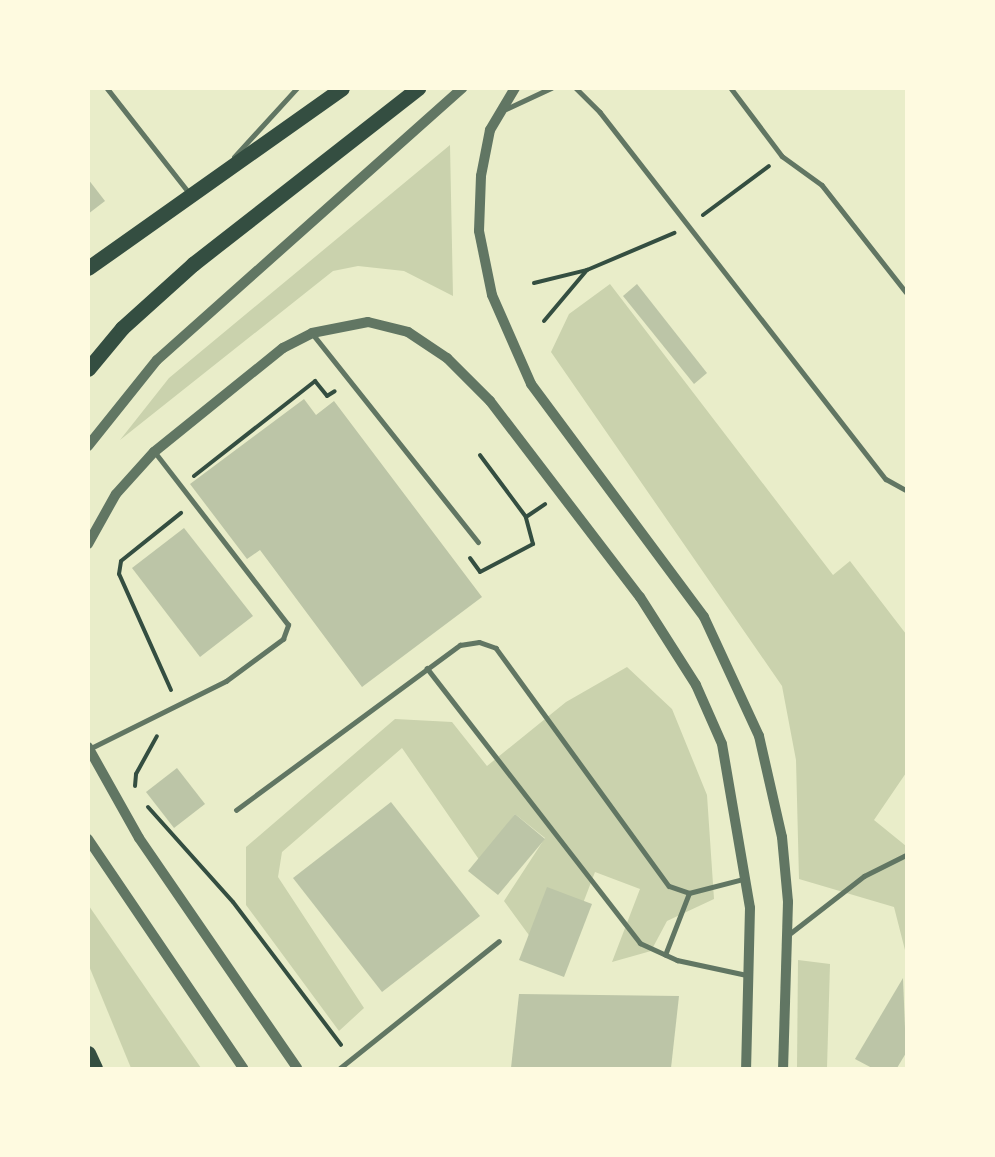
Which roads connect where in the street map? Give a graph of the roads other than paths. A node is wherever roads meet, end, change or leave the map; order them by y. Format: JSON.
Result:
{"nodes":[{"id":1,"x":107,"y":88,"type":"edge"},
{"id":2,"x":297,"y":88,"type":"edge"},
{"id":3,"x":342,"y":88,"type":"edge"},
{"id":4,"x":418,"y":88,"type":"edge"},
{"id":5,"x":462,"y":88,"type":"edge"},
{"id":6,"x":515,"y":88,"type":"edge"},
{"id":7,"x":552,"y":88,"type":"edge"},
{"id":8,"x":576,"y":88,"type":"edge"},
{"id":9,"x":731,"y":88,"type":"edge"},
{"id":10,"x":496,"y":115,"type":"junction"},
{"id":11,"x":216,"y":176,"type":"junction"},
{"id":12,"x":190,"y":194,"type":"junction"},
{"id":13,"x":88,"y":268,"type":"edge"},
{"id":14,"x":906,"y":292,"type":"edge"},
{"id":15,"x":312,"y":333,"type":"junction"},
{"id":16,"x":88,"y":369,"type":"edge"},
{"id":17,"x":88,"y":446,"type":"edge"},
{"id":18,"x":154,"y":452,"type":"junction"},
{"id":19,"x":906,"y":490,"type":"edge"},
{"id":20,"x":478,"y":542,"type":"dead end"},
{"id":21,"x":88,"y":544,"type":"edge"},
{"id":22,"x":427,"y":668,"type":"junction"},
{"id":23,"x":89,"y":748,"type":"edge"},
{"id":24,"x":236,"y":810,"type":"dead end"},
{"id":25,"x":88,"y":839,"type":"edge"},
{"id":26,"x":906,"y":855,"type":"edge"},
{"id":27,"x":747,"y":878,"type":"junction"},
{"id":28,"x":689,"y":893,"type":"junction"},
{"id":29,"x":788,"y":935,"type":"junction"},
{"id":30,"x":499,"y":941,"type":"dead end"},
{"id":31,"x":665,"y":955,"type":"junction"},
{"id":32,"x":748,"y":976,"type":"junction"},
{"id":33,"x":88,"y":1053,"type":"edge"},
{"id":34,"x":95,"y":1068,"type":"edge"},
{"id":35,"x":243,"y":1068,"type":"edge"},
{"id":36,"x":297,"y":1068,"type":"edge"},
{"id":37,"x":340,"y":1068,"type":"edge"},
{"id":38,"x":746,"y":1068,"type":"edge"},
{"id":39,"x":783,"y":1068,"type":"edge"}],
"edges":[{"from":1,"to":12,"type":"lane"},
{"from":2,"to":11,"type":"lane"},
{"from":3,"to":11,"type":"main road"},
{"from":4,"to":16,"type":"main road"},
{"from":5,"to":17,"type":"street"},
{"from":6,"to":10,"type":"street"},
{"from":7,"to":10,"type":"lane"},
{"from":8,"to":19,"type":"lane"},
{"from":9,"to":14,"type":"lane"},
{"from":10,"to":29,"type":"street"},
{"from":11,"to":12,"type":"main road"},
{"from":12,"to":13,"type":"main road"},
{"from":15,"to":18,"type":"street"},
{"from":15,"to":20,"type":"lane"},
{"from":15,"to":27,"type":"street"},
{"from":18,"to":21,"type":"street"},
{"from":18,"to":23,"type":"lane"},
{"from":22,"to":24,"type":"lane"},
{"from":22,"to":28,"type":"lane"},
{"from":22,"to":31,"type":"lane"},
{"from":23,"to":36,"type":"street"},
{"from":25,"to":35,"type":"street"},
{"from":26,"to":29,"type":"lane"},
{"from":27,"to":28,"type":"lane"},
{"from":27,"to":32,"type":"street"},
{"from":28,"to":31,"type":"lane"},
{"from":29,"to":39,"type":"street"},
{"from":30,"to":37,"type":"lane"},
{"from":31,"to":32,"type":"lane"},
{"from":32,"to":38,"type":"street"},
{"from":33,"to":34,"type":"main road"}]}
